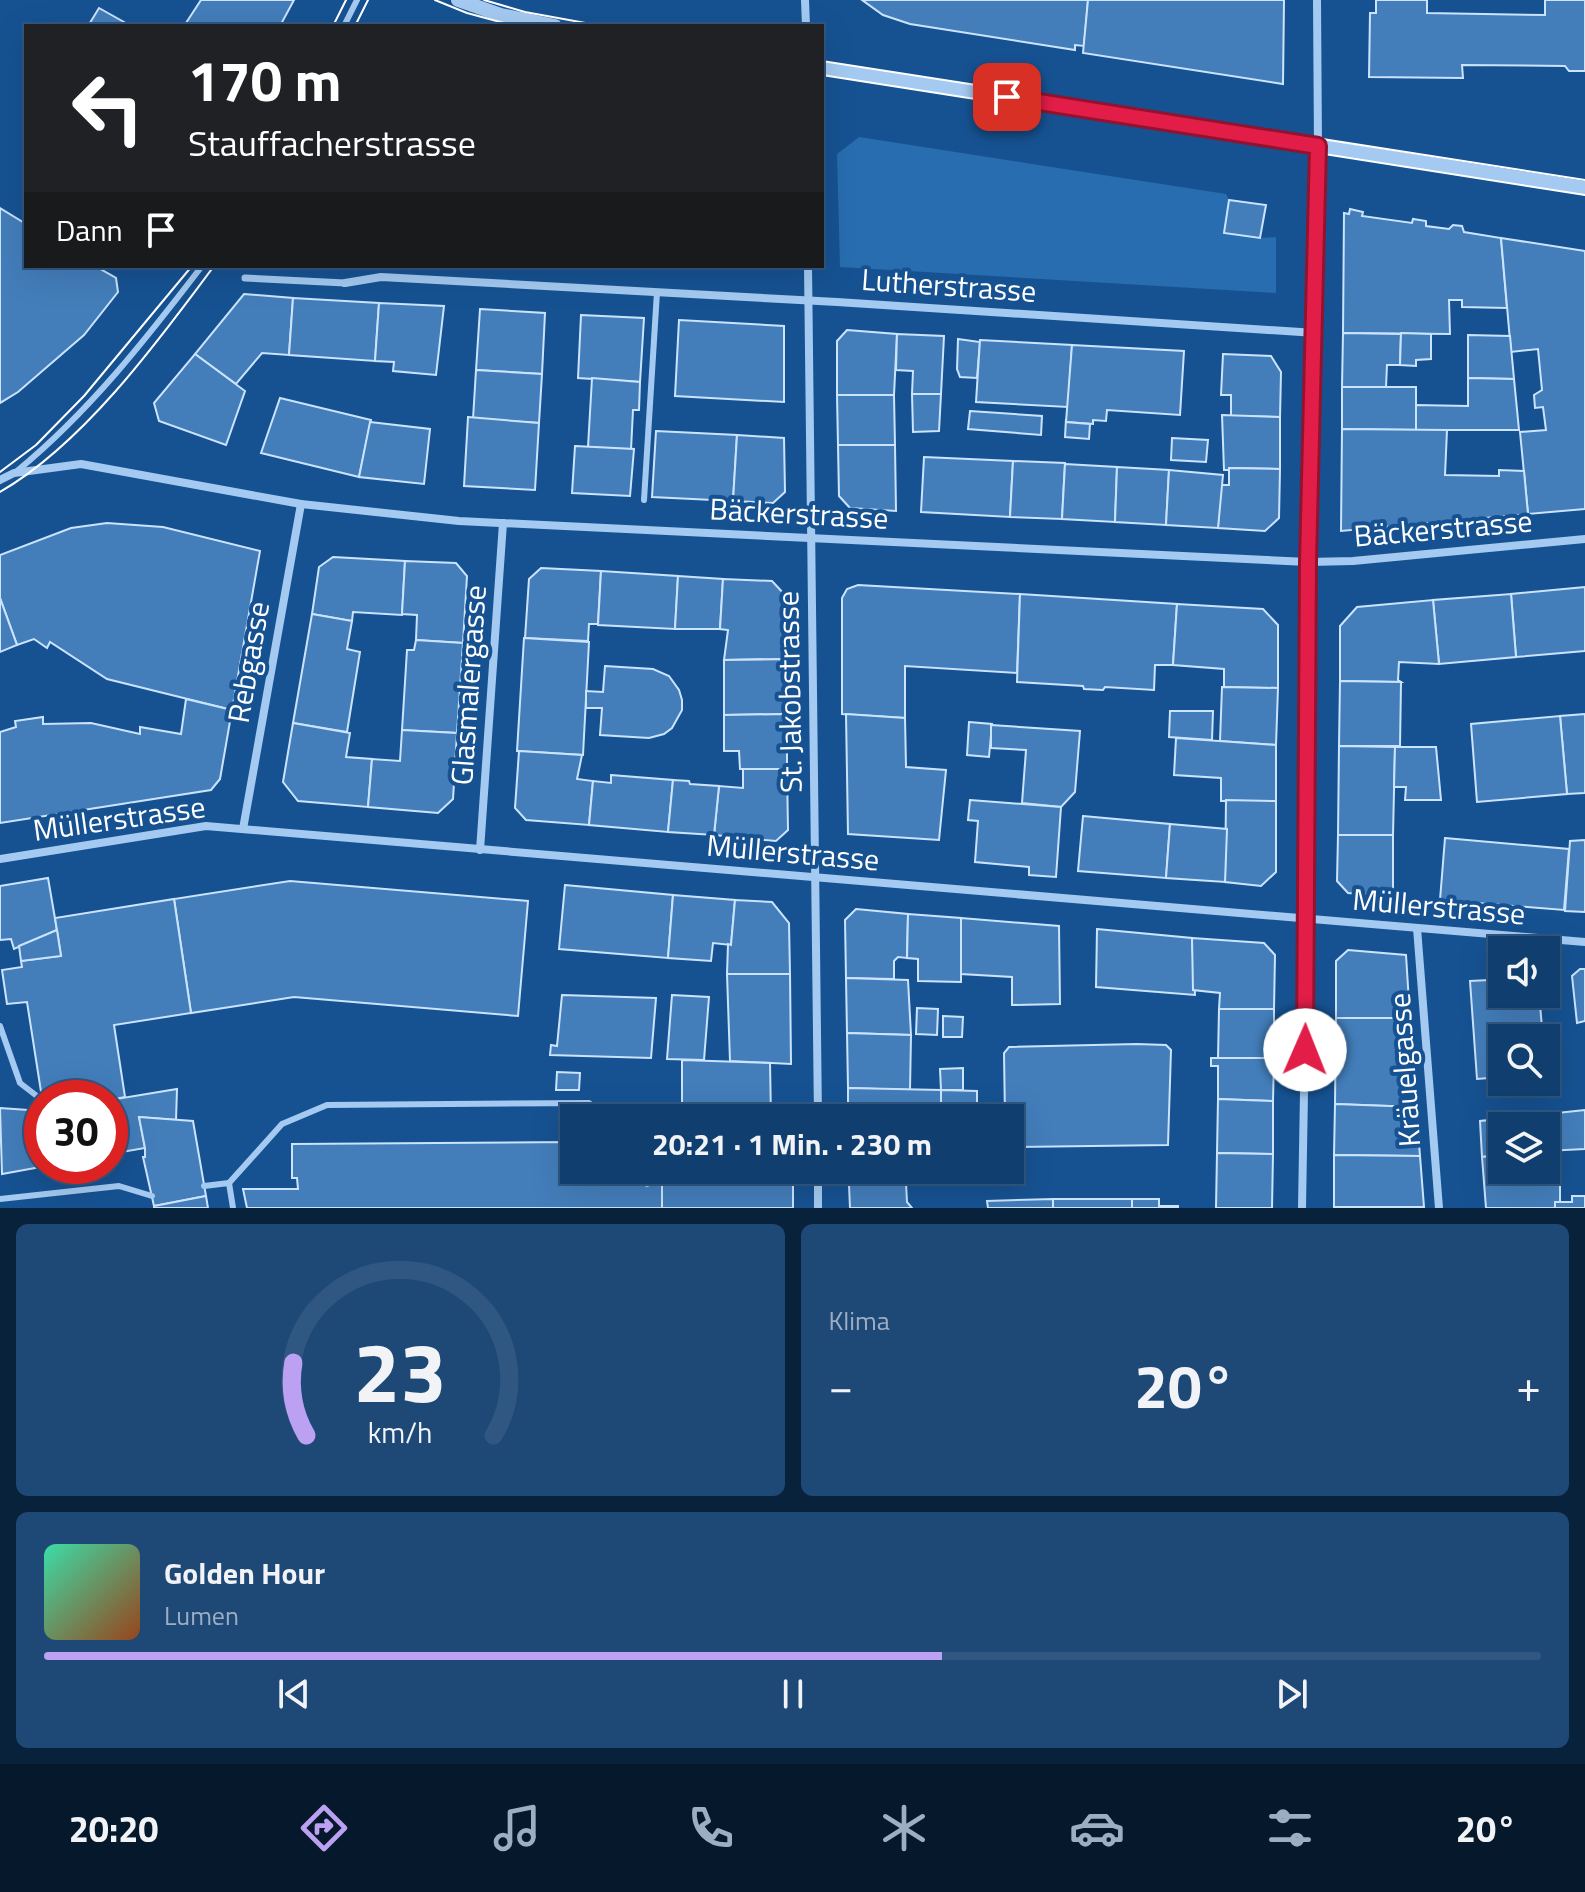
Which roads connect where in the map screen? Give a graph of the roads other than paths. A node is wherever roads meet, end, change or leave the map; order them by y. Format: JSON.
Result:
{"nodes":[{"id":1,"x":357,"y":0,"type":"edge"},
{"id":2,"x":458,"y":0,"type":"edge"},
{"id":3,"x":805,"y":0,"type":"edge"},
{"id":4,"x":1317,"y":0,"type":"edge"},
{"id":5,"x":345,"y":24,"type":"edge"},
{"id":6,"x":545,"y":24,"type":"edge"},
{"id":7,"x":806,"y":24,"type":"edge"},
{"id":8,"x":824,"y":68,"type":"edge"},
{"id":9,"x":1318,"y":146,"type":"junction"},
{"id":10,"x":1585,"y":188,"type":"edge"},
{"id":11,"x":200,"y":268,"type":"edge"},
{"id":12,"x":808,"y":268,"type":"edge"},
{"id":13,"x":245,"y":278,"type":"dead end"},
{"id":14,"x":345,"y":283,"type":"joint"},
{"id":15,"x":657,"y":292,"type":"junction"},
{"id":16,"x":808,"y":300,"type":"junction"},
{"id":17,"x":1316,"y":333,"type":"junction"},
{"id":18,"x":14,"y":473,"type":"junction"},
{"id":19,"x":0,"y":480,"type":"edge"},
{"id":20,"x":644,"y":500,"type":"dead end"},
{"id":21,"x":301,"y":504,"type":"junction"},
{"id":22,"x":503,"y":523,"type":"junction"},
{"id":23,"x":812,"y":538,"type":"junction"},
{"id":24,"x":1585,"y":539,"type":"edge"},
{"id":25,"x":1308,"y":562,"type":"junction"},
{"id":26,"x":243,"y":829,"type":"junction"},
{"id":27,"x":480,"y":850,"type":"junction"},
{"id":28,"x":0,"y":859,"type":"edge"},
{"id":29,"x":816,"y":878,"type":"junction"},
{"id":30,"x":1307,"y":919,"type":"junction"},
{"id":31,"x":1417,"y":928,"type":"junction"},
{"id":32,"x":1585,"y":942,"type":"edge"},
{"id":33,"x":0,"y":1026,"type":"edge"},
{"id":34,"x":24,"y":1086,"type":"edge"},
{"id":35,"x":590,"y":1104,"type":"edge"},
{"id":36,"x":818,"y":1104,"type":"edge"},
{"id":37,"x":229,"y":1183,"type":"junction"},
{"id":38,"x":818,"y":1184,"type":"edge"},
{"id":39,"x":204,"y":1186,"type":"dead end"},
{"id":40,"x":152,"y":1196,"type":"dead end"},
{"id":41,"x":0,"y":1199,"type":"edge"},
{"id":42,"x":233,"y":1208,"type":"edge"},
{"id":43,"x":818,"y":1208,"type":"edge"},
{"id":44,"x":1302,"y":1208,"type":"edge"},
{"id":45,"x":1439,"y":1208,"type":"edge"}],
"edges":[{"from":1,"to":5,"type":"lane"},
{"from":2,"to":6,"type":"street"},
{"from":3,"to":7,"type":"street"},
{"from":4,"to":9,"type":"street"},
{"from":8,"to":9,"type":"street"},
{"from":9,"to":10,"type":"street"},
{"from":9,"to":17,"type":"street"},
{"from":11,"to":18,"type":"lane"},
{"from":12,"to":16,"type":"street","name":"St. Jakobstrasse"},
{"from":13,"to":14,"type":"street","name":"Lutherstrasse"},
{"from":14,"to":15,"type":"street","name":"Lutherstrasse"},
{"from":15,"to":16,"type":"street","name":"Lutherstrasse"},
{"from":15,"to":20,"type":"lane"},
{"from":16,"to":17,"type":"street","name":"Lutherstrasse"},
{"from":16,"to":23,"type":"street","name":"St. Jakobstrasse"},
{"from":17,"to":25,"type":"street"},
{"from":18,"to":19,"type":"street","name":"Bäckerstrasse"},
{"from":18,"to":21,"type":"street","name":"Bäckerstrasse"},
{"from":21,"to":22,"type":"street","name":"Bäckerstrasse"},
{"from":21,"to":26,"type":"street","name":"Rebgasse"},
{"from":22,"to":23,"type":"street","name":"Bäckerstrasse"},
{"from":22,"to":27,"type":"street","name":"Glasmalergasse"},
{"from":23,"to":25,"type":"street","name":"Bäckerstrasse"},
{"from":23,"to":29,"type":"street","name":"St. Jakobstrasse"},
{"from":24,"to":25,"type":"street","name":"Bäckerstrasse"},
{"from":25,"to":30,"type":"street"},
{"from":26,"to":27,"type":"street","name":"Müllerstrasse"},
{"from":26,"to":28,"type":"street","name":"Müllerstrasse"},
{"from":27,"to":29,"type":"street","name":"Müllerstrasse"},
{"from":29,"to":30,"type":"street","name":"Müllerstrasse"},
{"from":29,"to":36,"type":"street","name":"St. Jakobstrasse"},
{"from":30,"to":31,"type":"street","name":"Müllerstrasse"},
{"from":30,"to":44,"type":"street"},
{"from":31,"to":32,"type":"street","name":"Müllerstrasse"},
{"from":31,"to":45,"type":"street","name":"Kräuelgasse"},
{"from":33,"to":34,"type":"lane"},
{"from":35,"to":37,"type":"lane"},
{"from":37,"to":39,"type":"lane"},
{"from":37,"to":42,"type":"lane"},
{"from":38,"to":43,"type":"street"},
{"from":40,"to":41,"type":"lane"}]}
